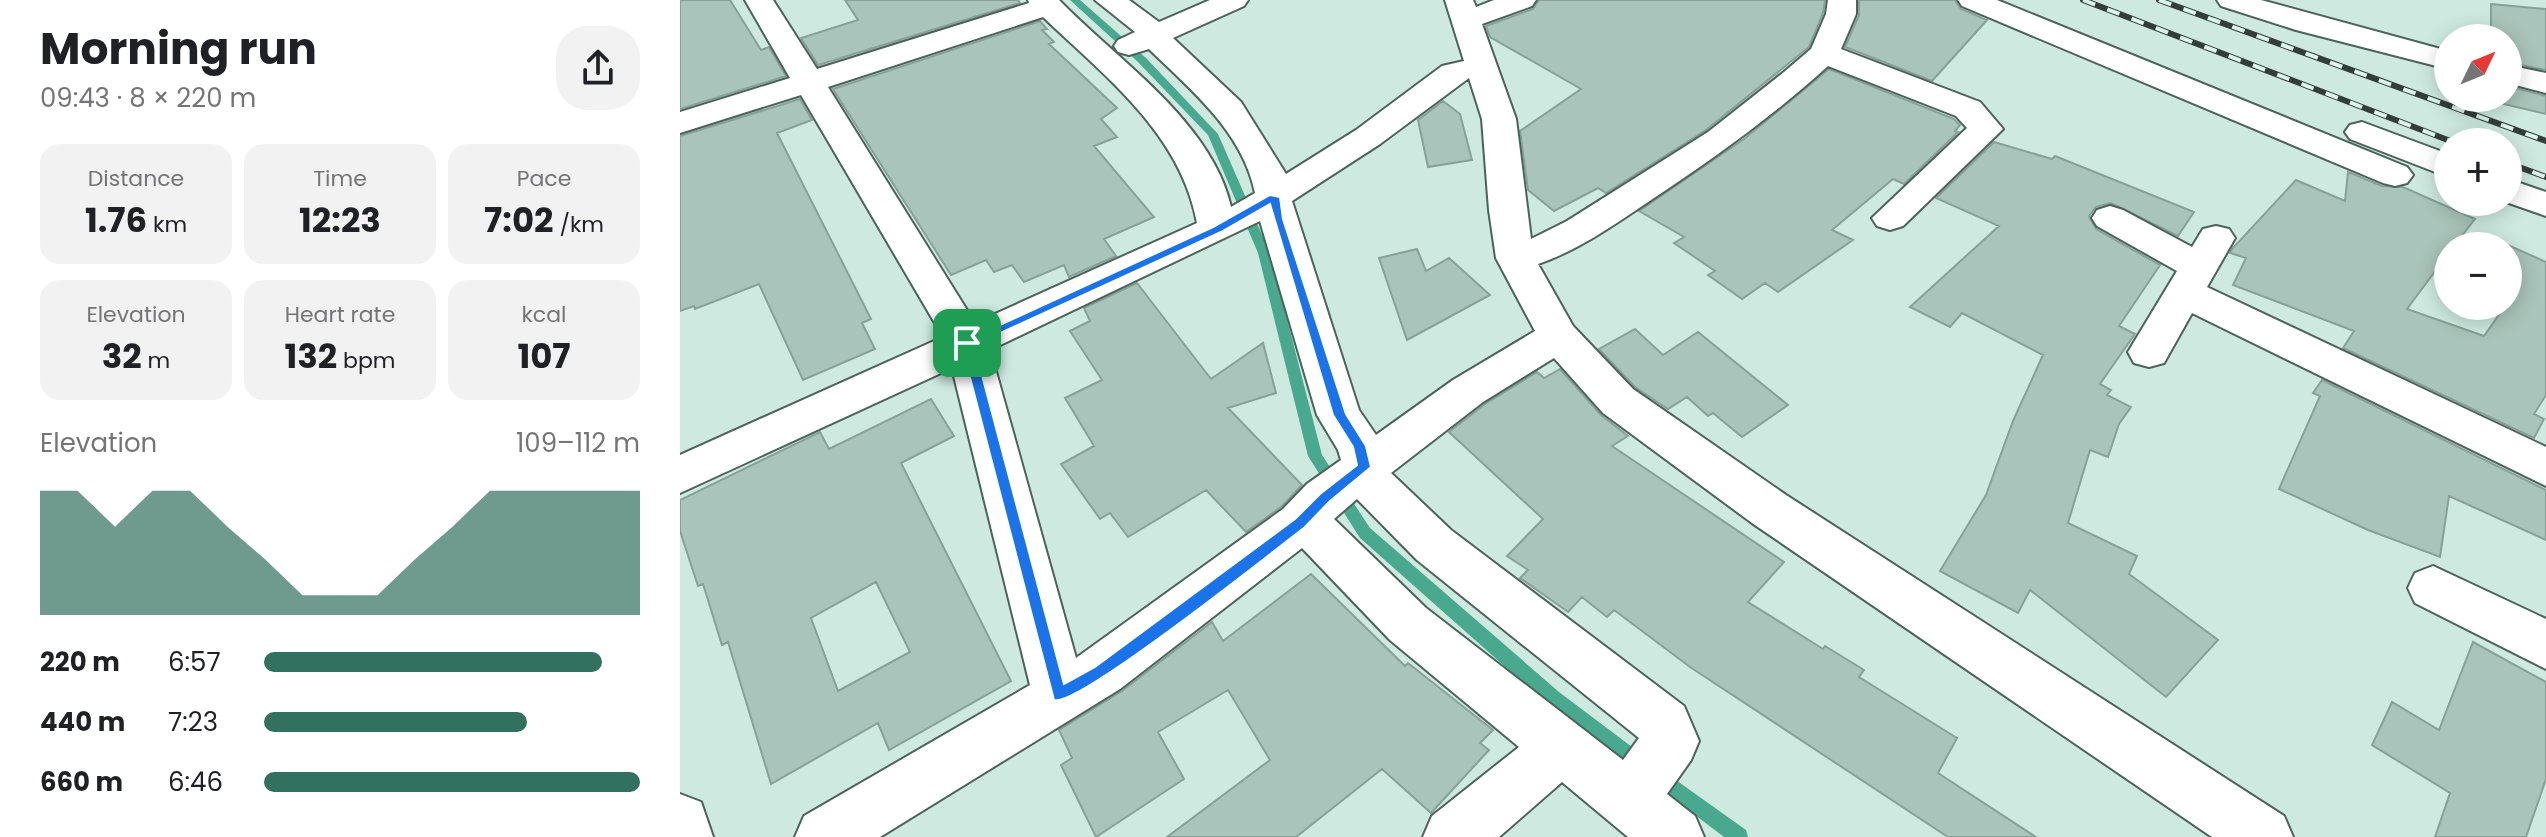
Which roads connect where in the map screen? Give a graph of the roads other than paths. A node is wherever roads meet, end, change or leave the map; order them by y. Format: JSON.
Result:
{"nodes":[{"id":1,"x":759,"y":0,"type":"edge"},
{"id":2,"x":1109,"y":0,"type":"edge"},
{"id":3,"x":1234,"y":0,"type":"edge"},
{"id":4,"x":1522,"y":0,"type":"edge"},
{"id":5,"x":1842,"y":0,"type":"edge"},
{"id":6,"x":1972,"y":0,"type":"edge"},
{"id":7,"x":2033,"y":0,"type":"edge"},
{"id":8,"x":2231,"y":0,"type":"edge"},
{"id":9,"x":1045,"y":3,"type":"edge"},
{"id":10,"x":1462,"y":10,"type":"edge"},
{"id":11,"x":1127,"y":46,"type":"junction"},
{"id":12,"x":1824,"y":53,"type":"junction"},
{"id":13,"x":2434,"y":56,"type":"edge"},
{"id":14,"x":1482,"y":66,"type":"junction"},
{"id":15,"x":2522,"y":77,"type":"edge"},
{"id":16,"x":807,"y":81,"type":"junction"},
{"id":17,"x":2546,"y":83,"type":"edge"},
{"id":18,"x":680,"y":123,"type":"edge"},
{"id":19,"x":2434,"y":160,"type":"edge"},
{"id":20,"x":2395,"y":175,"type":"dead end"},
{"id":21,"x":2522,"y":196,"type":"edge"},
{"id":22,"x":2546,"y":205,"type":"edge"},
{"id":23,"x":1248,"y":212,"type":"junction"},
{"id":24,"x":1890,"y":218,"type":"dead end"},
{"id":25,"x":2110,"y":218,"type":"dead end"},
{"id":26,"x":1515,"y":258,"type":"junction"},
{"id":27,"x":2199,"y":266,"type":"junction"},
{"id":28,"x":1558,"y":336,"type":"junction"},
{"id":29,"x":967,"y":343,"type":"junction"},
{"id":30,"x":2149,"y":352,"type":"dead end"},
{"id":31,"x":2546,"y":468,"type":"edge"},
{"id":32,"x":680,"y":475,"type":"edge"},
{"id":33,"x":1334,"y":492,"type":"junction"},
{"id":34,"x":2433,"y":588,"type":"dead end"},
{"id":35,"x":2546,"y":645,"type":"edge"},
{"id":36,"x":1059,"y":695,"type":"junction"},
{"id":37,"x":1558,"y":744,"type":"junction"},
{"id":38,"x":1646,"y":776,"type":"junction"},
{"id":39,"x":680,"y":823,"type":"edge"},
{"id":40,"x":683,"y":837,"type":"edge"},
{"id":41,"x":825,"y":837,"type":"edge"},
{"id":42,"x":1453,"y":837,"type":"edge"},
{"id":43,"x":1674,"y":837,"type":"edge"},
{"id":44,"x":2263,"y":837,"type":"edge"}],
"edges":[{"from":1,"to":16,"type":"street"},
{"from":2,"to":11,"type":"street"},
{"from":3,"to":11,"type":"street"},
{"from":4,"to":10,"type":"street"},
{"from":5,"to":12,"type":"street"},
{"from":6,"to":20,"type":"street"},
{"from":7,"to":19,"type":"street"},
{"from":8,"to":13,"type":"street"},
{"from":9,"to":11,"type":"street"},
{"from":9,"to":16,"type":"street"},
{"from":10,"to":14,"type":"street"},
{"from":11,"to":23,"type":"street"},
{"from":11,"to":23,"type":"street"},
{"from":12,"to":24,"type":"street"},
{"from":12,"to":26,"type":"street"},
{"from":14,"to":23,"type":"street"},
{"from":14,"to":26,"type":"street"},
{"from":15,"to":17,"type":"street"},
{"from":16,"to":18,"type":"street"},
{"from":16,"to":29,"type":"street"},
{"from":21,"to":22,"type":"street"},
{"from":23,"to":29,"type":"street"},
{"from":23,"to":33,"type":"street"},
{"from":25,"to":27,"type":"street"},
{"from":26,"to":28,"type":"street"},
{"from":27,"to":30,"type":"street"},
{"from":27,"to":31,"type":"street"},
{"from":28,"to":33,"type":"street"},
{"from":28,"to":44,"type":"street"},
{"from":29,"to":32,"type":"street"},
{"from":29,"to":36,"type":"street"},
{"from":33,"to":36,"type":"street"},
{"from":33,"to":37,"type":"street"},
{"from":33,"to":38,"type":"street"},
{"from":34,"to":35,"type":"street"},
{"from":36,"to":41,"type":"street"},
{"from":37,"to":38,"type":"street"},
{"from":37,"to":42,"type":"street"},
{"from":38,"to":43,"type":"street"},
{"from":39,"to":40,"type":"street"}]}
